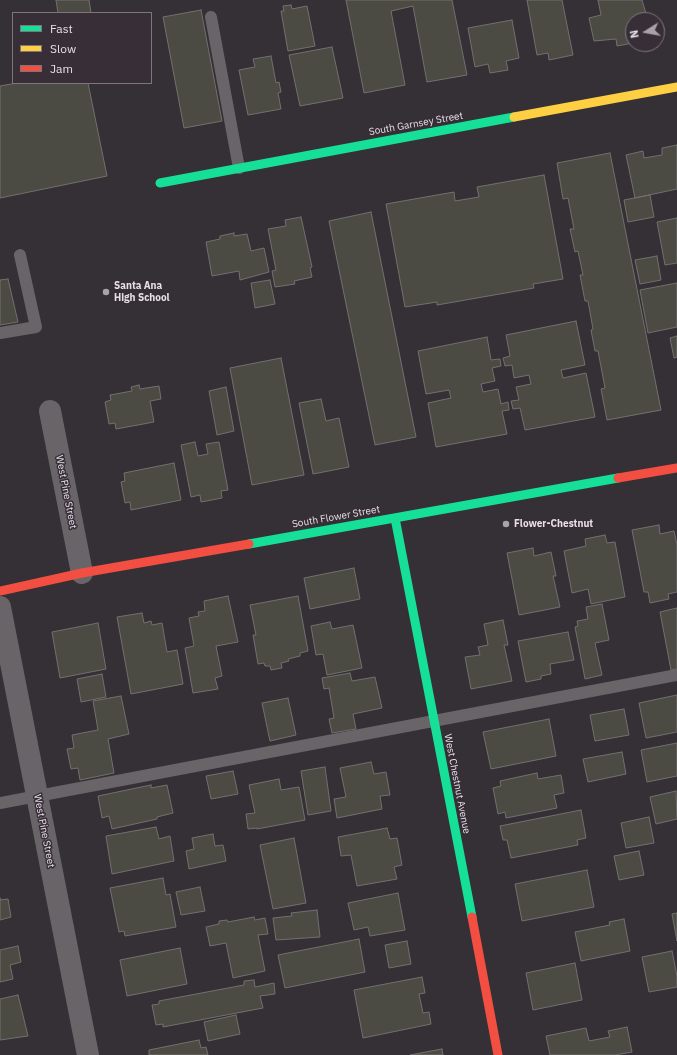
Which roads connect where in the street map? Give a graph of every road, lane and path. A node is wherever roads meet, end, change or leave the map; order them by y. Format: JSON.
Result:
{"nodes":[{"id":1,"x":211,"y":17,"type":"dead end"},
{"id":2,"x":677,"y":87,"type":"edge"},
{"id":3,"x":238,"y":168,"type":"junction"},
{"id":4,"x":160,"y":183,"type":"dead end"},
{"id":5,"x":20,"y":255,"type":"dead end"},
{"id":6,"x":0,"y":333,"type":"edge"},
{"id":7,"x":50,"y":411,"type":"dead end"},
{"id":8,"x":677,"y":468,"type":"edge"},
{"id":9,"x":395,"y":518,"type":"junction"},
{"id":10,"x":82,"y":573,"type":"junction"},
{"id":11,"x":0,"y":591,"type":"edge"},
{"id":12,"x":0,"y":607,"type":"edge"},
{"id":13,"x":677,"y":675,"type":"edge"},
{"id":14,"x":434,"y":721,"type":"junction"},
{"id":15,"x":37,"y":796,"type":"junction"},
{"id":16,"x":0,"y":803,"type":"edge"},
{"id":17,"x":88,"y":1055,"type":"edge"},
{"id":18,"x":498,"y":1055,"type":"edge"}],
"edges":[{"from":1,"to":3,"type":"lane"},
{"from":2,"to":3,"type":"street","name":"South Garnsey Street"},
{"from":3,"to":4,"type":"street","name":"South Garnsey Street"},
{"from":5,"to":6,"type":"lane"},
{"from":7,"to":10,"type":"street","name":"West Pine Street"},
{"from":8,"to":9,"type":"street","name":"South Flower Street"},
{"from":9,"to":10,"type":"street","name":"South Flower Street"},
{"from":9,"to":14,"type":"street","name":"West Chestnut Avenue"},
{"from":10,"to":11,"type":"street","name":"South Flower Street"},
{"from":12,"to":15,"type":"street","name":"West Pine Street"},
{"from":13,"to":14,"type":"lane"},
{"from":14,"to":15,"type":"lane"},
{"from":14,"to":18,"type":"street","name":"West Chestnut Avenue"},
{"from":15,"to":16,"type":"lane"},
{"from":15,"to":17,"type":"street","name":"West Pine Street"}]}
